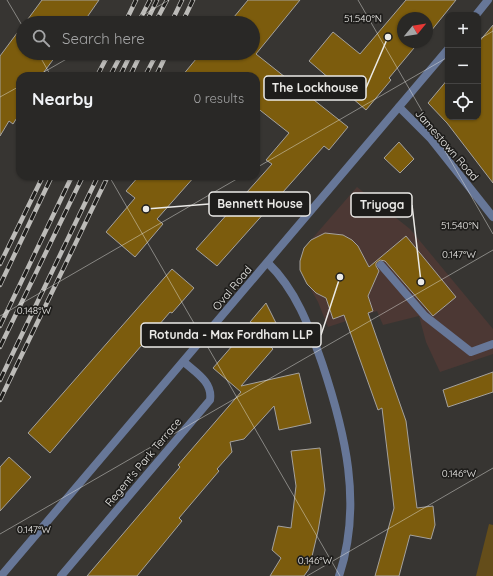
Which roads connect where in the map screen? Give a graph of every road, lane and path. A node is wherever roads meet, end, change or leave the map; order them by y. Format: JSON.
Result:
{"nodes":[{"id":1,"x":488,"y":0,"type":"edge"},
{"id":2,"x":478,"y":12,"type":"edge"},
{"id":3,"x":445,"y":53,"type":"edge"},
{"id":4,"x":399,"y":107,"type":"junction"},
{"id":5,"x":493,"y":217,"type":"edge"},
{"id":6,"x":268,"y":262,"type":"junction"},
{"id":7,"x":381,"y":265,"type":"dead end"},
{"id":8,"x":493,"y":344,"type":"edge"},
{"id":9,"x":184,"y":362,"type":"junction"},
{"id":10,"x":1,"y":576,"type":"edge"},
{"id":11,"x":61,"y":576,"type":"edge"},
{"id":12,"x":339,"y":576,"type":"edge"}],
"edges":[{"from":1,"to":2,"type":"street"},
{"from":3,"to":4,"type":"street","name":"Oval Road"},
{"from":4,"to":5,"type":"street","name":"Jamestown Road"},
{"from":4,"to":6,"type":"street","name":"Oval Road"},
{"from":6,"to":9,"type":"street","name":"Oval Road"},
{"from":6,"to":12,"type":"street"},
{"from":7,"to":8,"type":"street"},
{"from":9,"to":10,"type":"street","name":"Oval Road"},
{"from":9,"to":11,"type":"street","name":"Regent's Park Terrace"}]}
